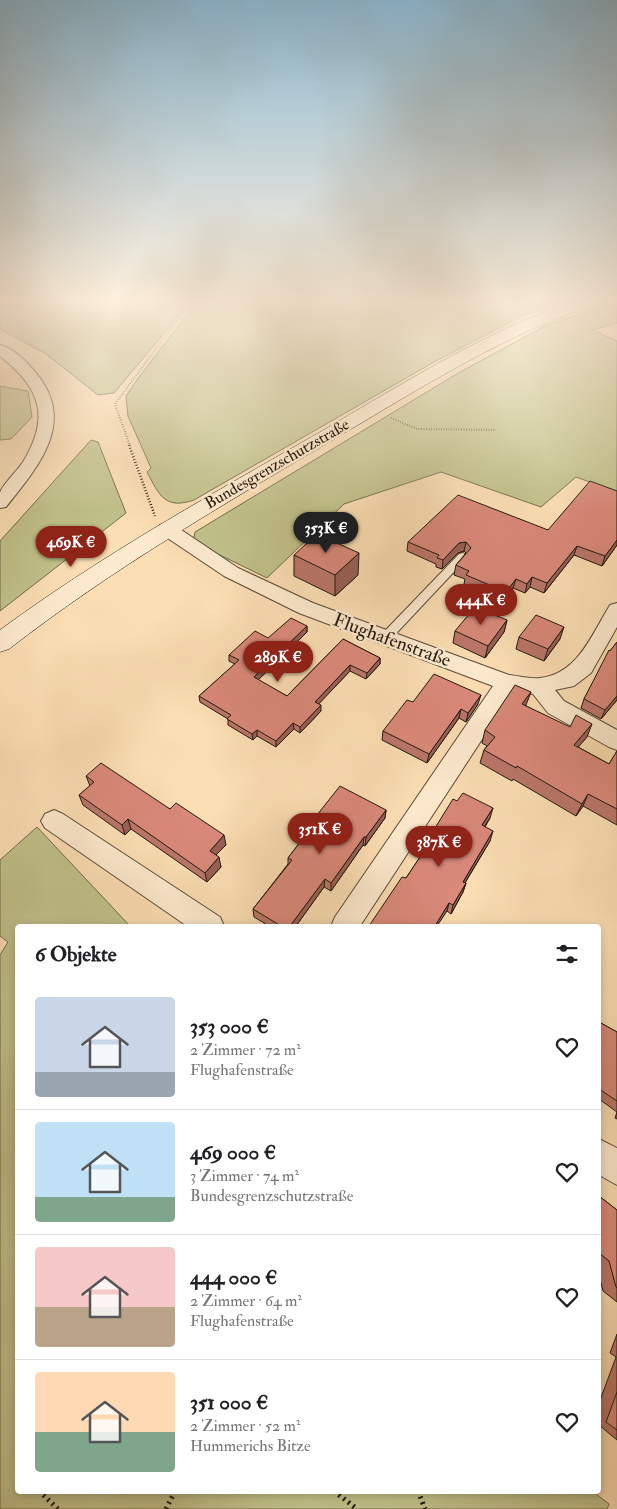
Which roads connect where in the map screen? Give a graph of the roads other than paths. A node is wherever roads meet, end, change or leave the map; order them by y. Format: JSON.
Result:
{"nodes":[{"id":1,"x":26,"y":369,"type":"edge"},
{"id":2,"x":437,"y":369,"type":"edge"},
{"id":3,"x":0,"y":503,"type":"edge"},
{"id":4,"x":167,"y":529,"type":"junction"},
{"id":5,"x":463,"y":556,"type":"edge"},
{"id":6,"x":617,"y":610,"type":"edge"},
{"id":7,"x":385,"y":638,"type":"junction"},
{"id":8,"x":0,"y":643,"type":"edge"},
{"id":9,"x":507,"y":683,"type":"junction"},
{"id":10,"x":539,"y":686,"type":"junction"},
{"id":11,"x":617,"y":741,"type":"edge"},
{"id":12,"x":54,"y":820,"type":"dead end"},
{"id":13,"x":207,"y":924,"type":"edge"},
{"id":14,"x":346,"y":924,"type":"edge"},
{"id":15,"x":601,"y":1156,"type":"edge"},
{"id":16,"x":617,"y":1168,"type":"edge"}],
"edges":[{"from":1,"to":3,"type":"street"},
{"from":2,"to":4,"type":"street","name":"Bundesgrenzschutzstraße"},
{"from":4,"to":7,"type":"street","name":"Flughafenstraße"},
{"from":4,"to":8,"type":"street","name":"Bundesgrenzschutzstraße"},
{"from":5,"to":7,"type":"lane"},
{"from":6,"to":10,"type":"street"},
{"from":7,"to":9,"type":"street","name":"Flughafenstraße"},
{"from":9,"to":10,"type":"street","name":"Flughafenstraße"},
{"from":9,"to":14,"type":"street"},
{"from":10,"to":11,"type":"street"},
{"from":12,"to":13,"type":"street"},
{"from":15,"to":16,"type":"street"}]}
